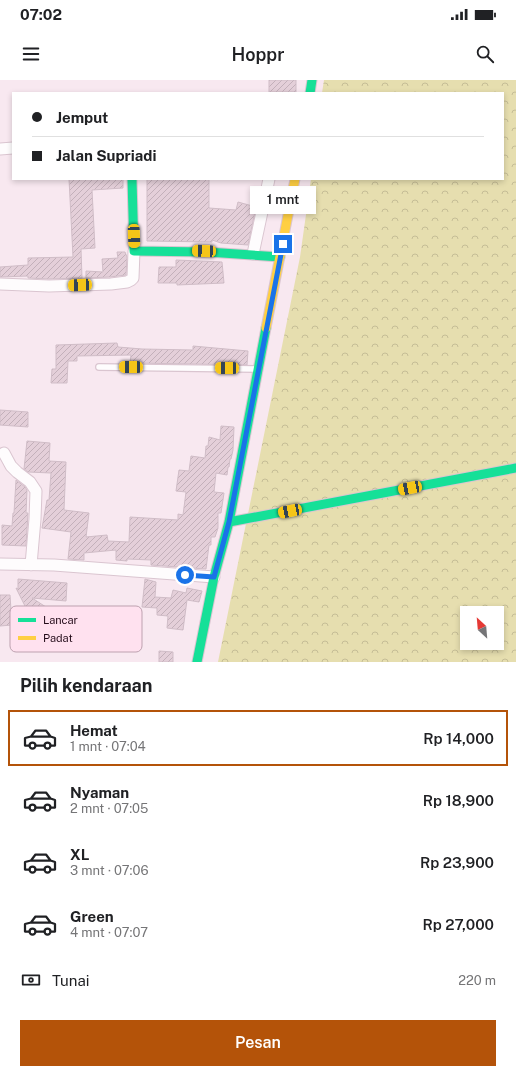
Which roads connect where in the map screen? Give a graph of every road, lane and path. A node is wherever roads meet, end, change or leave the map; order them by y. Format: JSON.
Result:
{"nodes":[{"id":1,"x":312,"y":80,"type":"edge"},
{"id":2,"x":310,"y":92,"type":"edge"},
{"id":3,"x":12,"y":148,"type":"edge"},
{"id":4,"x":0,"y":149,"type":"edge"},
{"id":5,"x":132,"y":180,"type":"edge"},
{"id":6,"x":269,"y":180,"type":"edge"},
{"id":7,"x":295,"y":180,"type":"edge"},
{"id":8,"x":134,"y":251,"type":"junction"},
{"id":9,"x":254,"y":254,"type":"junction"},
{"id":10,"x":280,"y":257,"type":"junction"},
{"id":11,"x":0,"y":284,"type":"edge"},
{"id":12,"x":100,"y":367,"type":"dead end"},
{"id":13,"x":259,"y":369,"type":"junction"},
{"id":14,"x":4,"y":454,"type":"dead end"},
{"id":15,"x":516,"y":468,"type":"edge"},
{"id":16,"x":229,"y":522,"type":"junction"},
{"id":17,"x":0,"y":564,"type":"edge"},
{"id":18,"x":31,"y":565,"type":"junction"},
{"id":19,"x":214,"y":577,"type":"junction"},
{"id":20,"x":197,"y":662,"type":"edge"}],
"edges":[{"from":1,"to":2,"type":"street"},
{"from":3,"to":4,"type":"street"},
{"from":5,"to":8,"type":"street"},
{"from":6,"to":9,"type":"street"},
{"from":7,"to":10,"type":"street"},
{"from":8,"to":9,"type":"street"},
{"from":8,"to":11,"type":"street"},
{"from":9,"to":10,"type":"street"},
{"from":10,"to":13,"type":"street"},
{"from":12,"to":13,"type":"lane"},
{"from":13,"to":16,"type":"street"},
{"from":14,"to":18,"type":"street"},
{"from":15,"to":16,"type":"street"},
{"from":16,"to":19,"type":"street"},
{"from":17,"to":18,"type":"street"},
{"from":18,"to":19,"type":"street"},
{"from":19,"to":20,"type":"street"}]}
